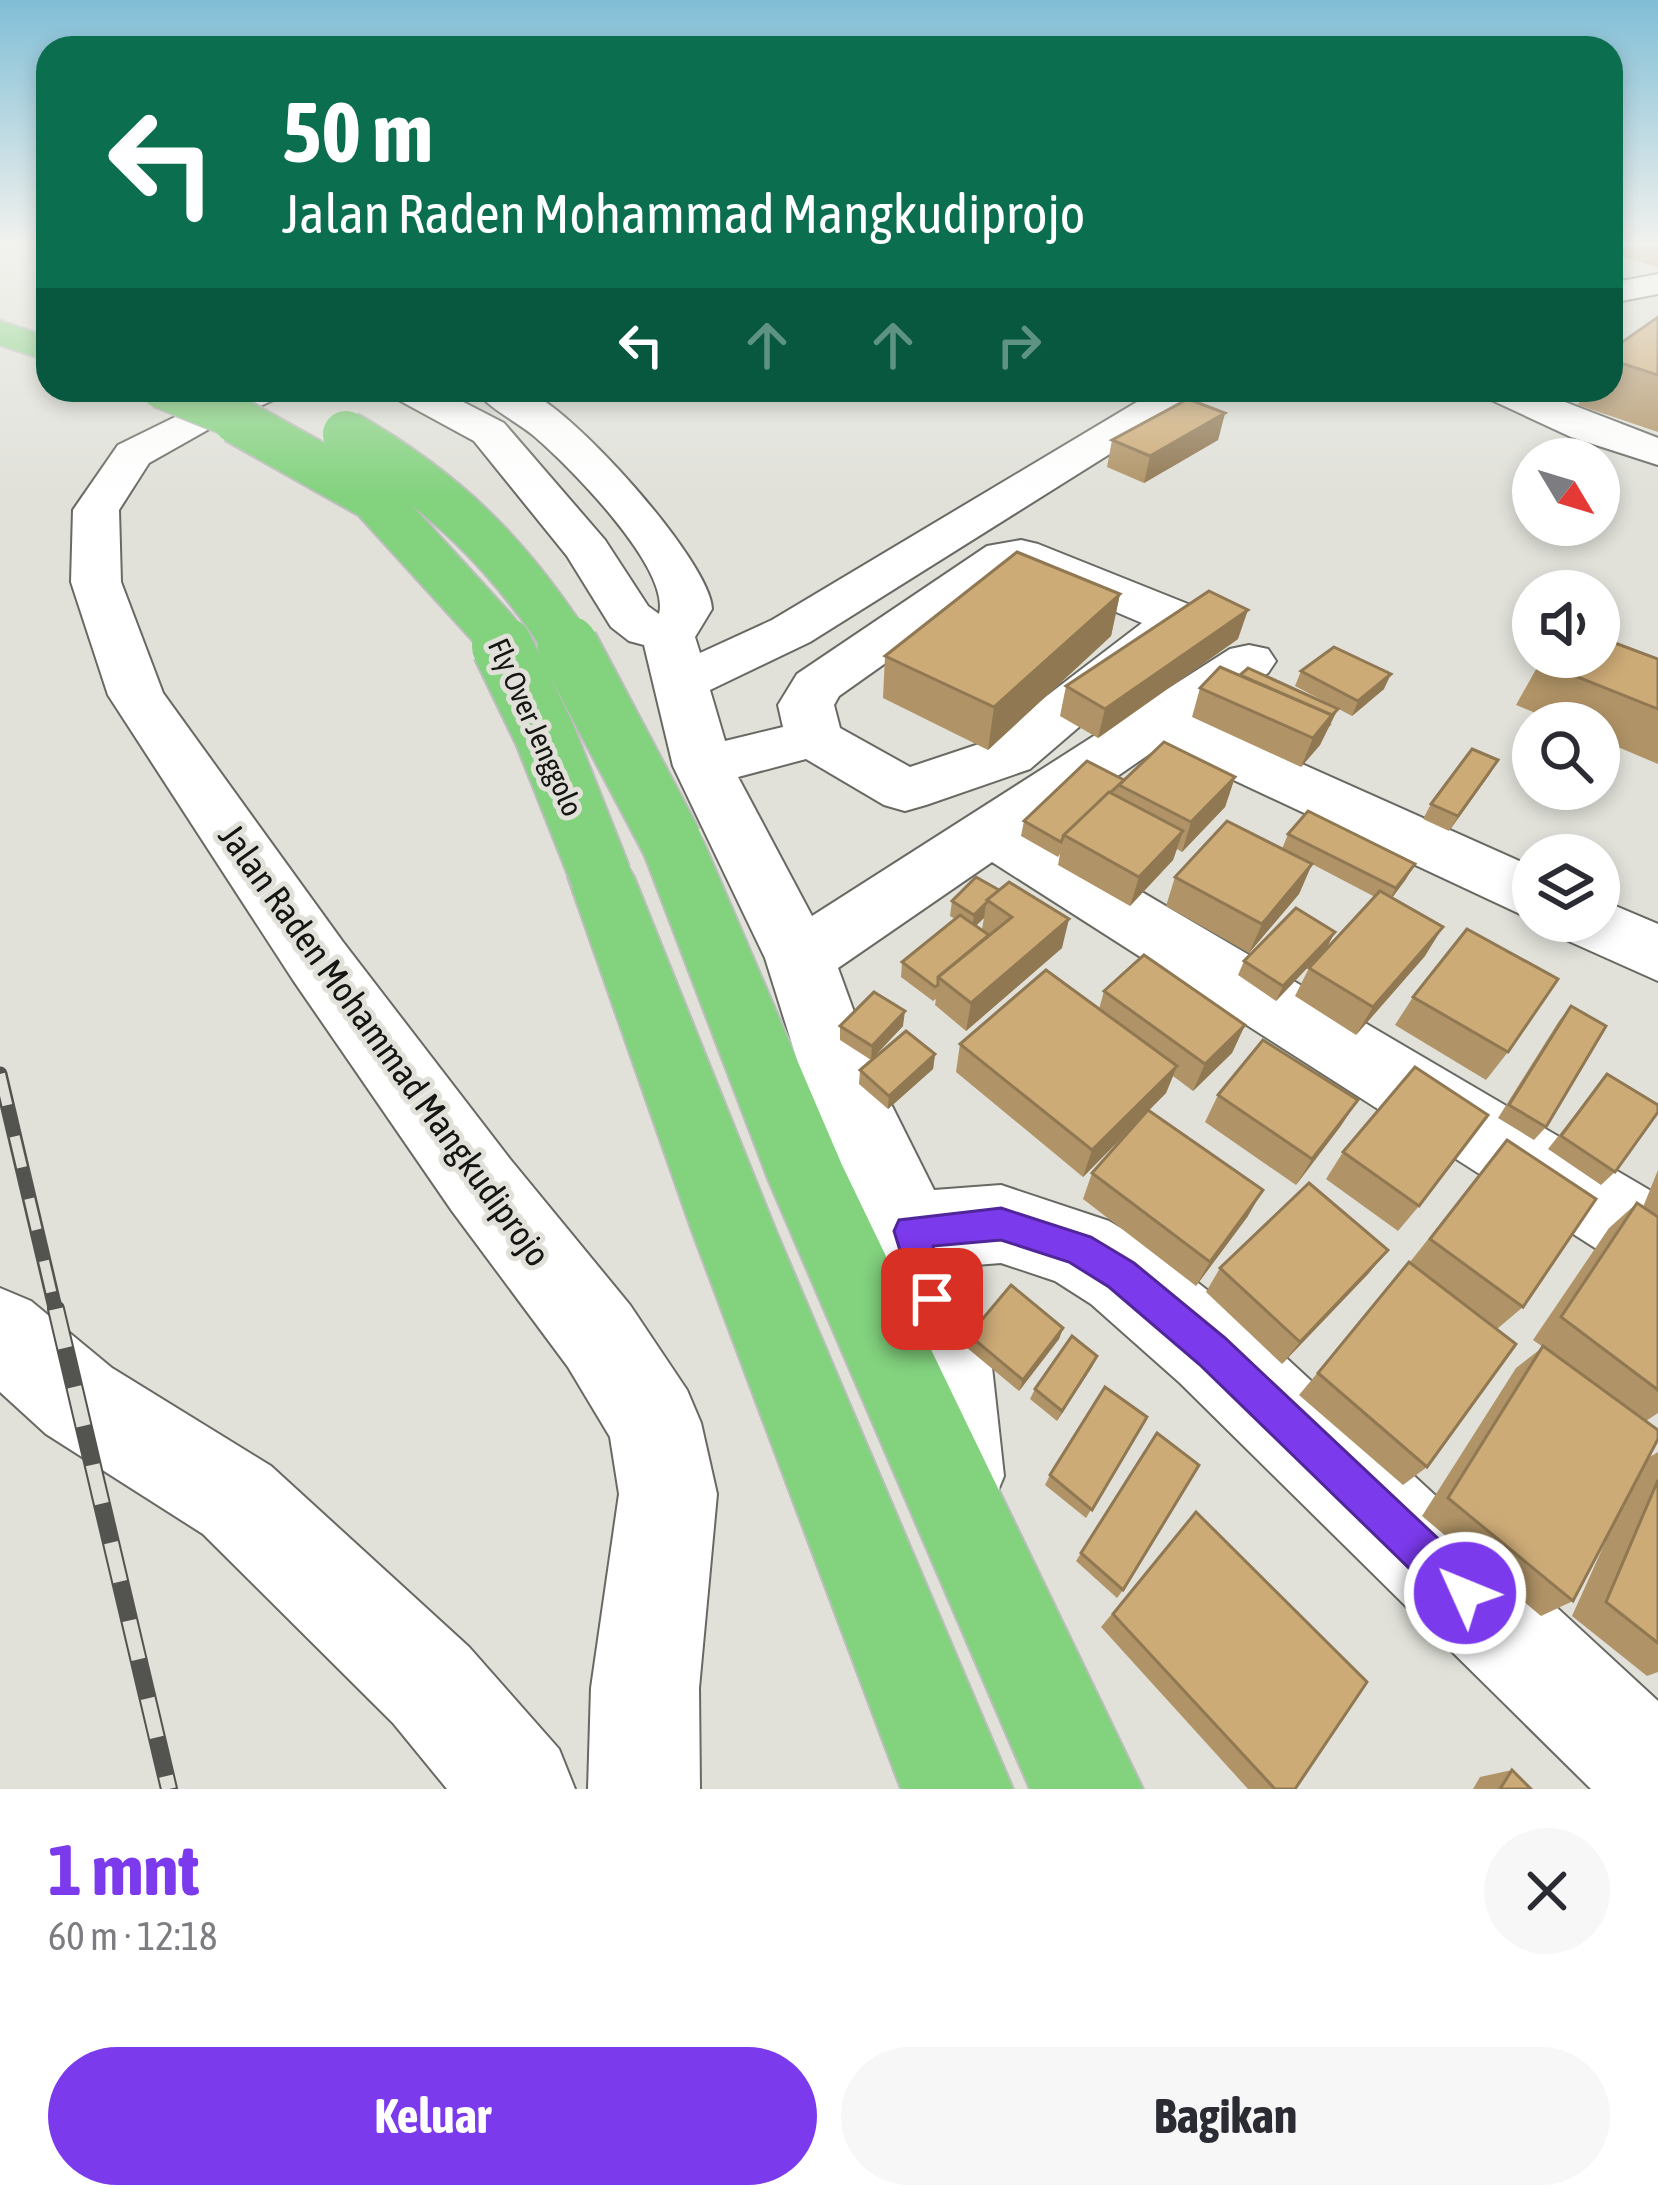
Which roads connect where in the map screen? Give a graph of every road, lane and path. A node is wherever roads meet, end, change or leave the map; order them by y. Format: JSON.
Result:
{"nodes":[{"id":1,"x":0,"y":332,"type":"edge"},
{"id":2,"x":36,"y":346,"type":"edge"},
{"id":3,"x":193,"y":402,"type":"edge"},
{"id":4,"x":236,"y":402,"type":"edge"},
{"id":5,"x":276,"y":402,"type":"edge"},
{"id":6,"x":432,"y":402,"type":"edge"},
{"id":7,"x":516,"y":402,"type":"edge"},
{"id":8,"x":1165,"y":402,"type":"edge"},
{"id":9,"x":1527,"y":402,"type":"edge"},
{"id":10,"x":1658,"y":452,"type":"edge"},
{"id":11,"x":673,"y":660,"type":"junction"},
{"id":12,"x":1249,"y":661,"type":"dead end"},
{"id":13,"x":1156,"y":721,"type":"junction"},
{"id":14,"x":814,"y":738,"type":"junction"},
{"id":15,"x":703,"y":766,"type":"junction"},
{"id":16,"x":990,"y":831,"type":"junction"},
{"id":17,"x":636,"y":860,"type":"junction"},
{"id":18,"x":1512,"y":885,"type":"edge"},
{"id":19,"x":1620,"y":936,"type":"edge"},
{"id":20,"x":1658,"y":954,"type":"edge"},
{"id":21,"x":800,"y":958,"type":"junction"},
{"id":22,"x":911,"y":1231,"type":"junction"},
{"id":23,"x":1658,"y":1241,"type":"edge"},
{"id":24,"x":0,"y":1332,"type":"edge"},
{"id":25,"x":958,"y":1501,"type":"junction"},
{"id":26,"x":1658,"y":1777,"type":"edge"},
{"id":27,"x":519,"y":1789,"type":"edge"},
{"id":28,"x":644,"y":1789,"type":"edge"},
{"id":29,"x":957,"y":1789,"type":"edge"},
{"id":30,"x":1087,"y":1789,"type":"edge"}],
"edges":[{"from":1,"to":2,"type":"highway"},
{"from":3,"to":17,"type":"highway","name":"Fly Over Jenggolo","bridge":true},
{"from":4,"to":28,"type":"street","name":"Jalan Raden Mohammad Mangkudiprojo"},
{"from":5,"to":17,"type":"highway","name":"Fly Over Jenggolo","bridge":true},
{"from":6,"to":11,"type":"street"},
{"from":7,"to":11,"type":"street"},
{"from":8,"to":11,"type":"street"},
{"from":9,"to":10,"type":"street"},
{"from":11,"to":15,"type":"street"},
{"from":12,"to":13,"type":"street"},
{"from":13,"to":16,"type":"street"},
{"from":13,"to":18,"type":"street"},
{"from":14,"to":14,"type":"street"},
{"from":14,"to":15,"type":"street"},
{"from":15,"to":21,"type":"street"},
{"from":16,"to":21,"type":"street"},
{"from":16,"to":23,"type":"street"},
{"from":17,"to":25,"type":"highway"},
{"from":17,"to":29,"type":"highway"},
{"from":19,"to":20,"type":"street"},
{"from":21,"to":22,"type":"street"},
{"from":22,"to":25,"type":"street"},
{"from":22,"to":26,"type":"street"},
{"from":24,"to":27,"type":"street"},
{"from":25,"to":30,"type":"highway"}]}
